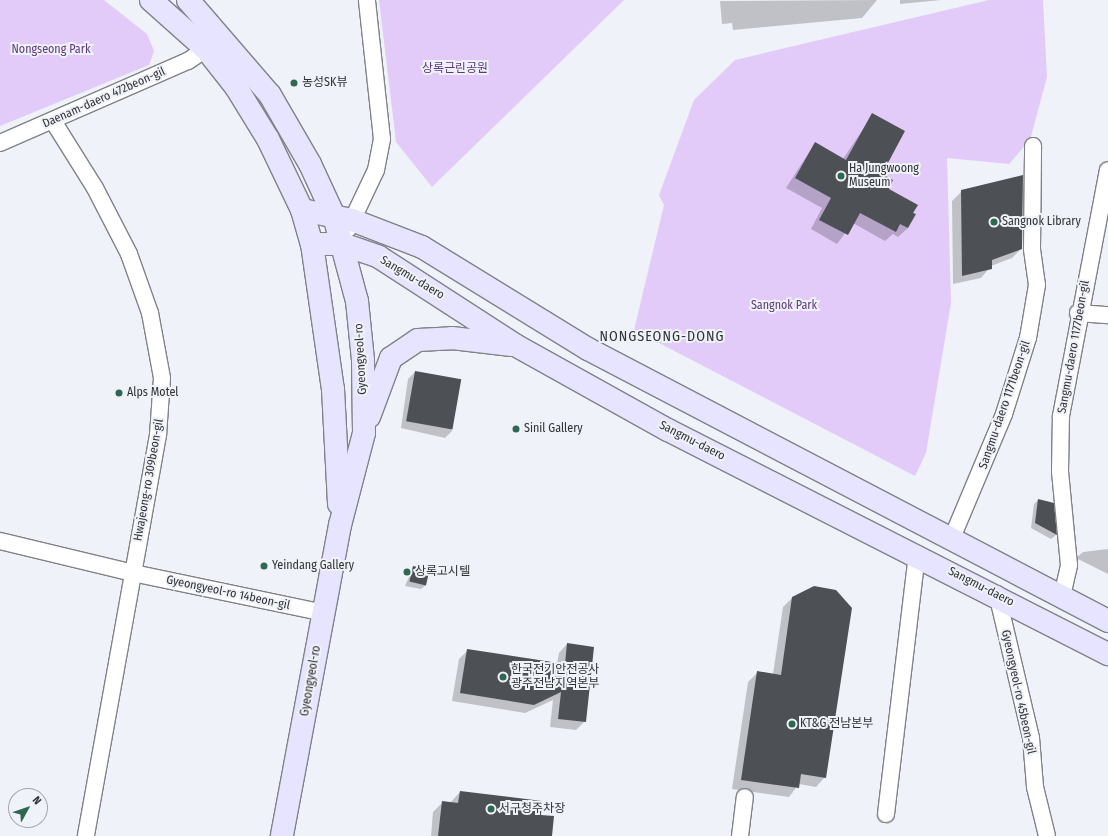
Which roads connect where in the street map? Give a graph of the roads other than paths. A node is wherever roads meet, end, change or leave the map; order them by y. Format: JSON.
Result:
{"nodes":[{"id":1,"x":134,"y":0,"type":"edge"},
{"id":2,"x":151,"y":0,"type":"edge"},
{"id":3,"x":188,"y":0,"type":"edge"},
{"id":4,"x":367,"y":0,"type":"edge"},
{"id":5,"x":206,"y":49,"type":"junction"},
{"id":6,"x":53,"y":121,"type":"junction"},
{"id":7,"x":0,"y":143,"type":"edge"},
{"id":8,"x":1033,"y":146,"type":"dead end"},
{"id":9,"x":1108,"y":170,"type":"edge"},
{"id":10,"x":302,"y":210,"type":"junction"},
{"id":11,"x":343,"y":218,"type":"junction"},
{"id":12,"x":312,"y":244,"type":"junction"},
{"id":13,"x":342,"y":244,"type":"junction"},
{"id":14,"x":1078,"y":313,"type":"junction"},
{"id":15,"x":1108,"y":314,"type":"edge"},
{"id":16,"x":515,"y":345,"type":"junction"},
{"id":17,"x":364,"y":433,"type":"junction"},
{"id":18,"x":340,"y":525,"type":"junction"},
{"id":19,"x":952,"y":538,"type":"junction"},
{"id":20,"x":0,"y":541,"type":"edge"},
{"id":21,"x":917,"y":554,"type":"junction"},
{"id":22,"x":133,"y":573,"type":"junction"},
{"id":23,"x":996,"y":594,"type":"junction"},
{"id":24,"x":1062,"y":596,"type":"junction"},
{"id":25,"x":324,"y":613,"type":"junction"},
{"id":26,"x":1108,"y":621,"type":"edge"},
{"id":27,"x":1108,"y":654,"type":"edge"},
{"id":28,"x":745,"y":797,"type":"dead end"},
{"id":29,"x":886,"y":814,"type":"dead end"},
{"id":30,"x":86,"y":836,"type":"edge"},
{"id":31,"x":282,"y":836,"type":"edge"},
{"id":32,"x":740,"y":836,"type":"edge"},
{"id":33,"x":1047,"y":836,"type":"edge"}],
"edges":[{"from":1,"to":5,"type":"street"},
{"from":2,"to":5,"type":"street"},
{"from":3,"to":11,"type":"street"},
{"from":4,"to":11,"type":"street"},
{"from":5,"to":6,"type":"street","name":"Daenam-daero 472beon-gil"},
{"from":5,"to":10,"type":"street"},
{"from":6,"to":7,"type":"street","name":"Daenam-daero 472beon-gil"},
{"from":6,"to":22,"type":"street","name":"Hwajeong-ro 309beon-gil"},
{"from":8,"to":19,"type":"street","name":"Sangmu-daero 1171beon-gil"},
{"from":9,"to":14,"type":"street","name":"Sangmu-daero 1177beon-gil"},
{"from":10,"to":11,"type":"street"},
{"from":10,"to":12,"type":"street"},
{"from":11,"to":13,"type":"street","name":"Gyeongyeol-ro"},
{"from":11,"to":19,"type":"street"},
{"from":12,"to":13,"type":"street","name":"Sangmu-daero"},
{"from":12,"to":18,"type":"street","name":"Gyeongyeol-ro"},
{"from":13,"to":16,"type":"street","name":"Sangmu-daero"},
{"from":13,"to":17,"type":"street","name":"Gyeongyeol-ro"},
{"from":14,"to":15,"type":"street"},
{"from":14,"to":24,"type":"street","name":"Sangmu-daero 1177beon-gil"},
{"from":16,"to":17,"type":"street"},
{"from":16,"to":21,"type":"street","name":"Sangmu-daero"},
{"from":17,"to":18,"type":"street","name":"Gyeongyeol-ro"},
{"from":18,"to":25,"type":"street","name":"Gyeongyeol-ro"},
{"from":19,"to":24,"type":"street"},
{"from":20,"to":22,"type":"street","name":"Gyeongyeol-ro 14beon-gil"},
{"from":21,"to":23,"type":"street","name":"Sangmu-daero"},
{"from":21,"to":29,"type":"street"},
{"from":22,"to":25,"type":"street","name":"Gyeongyeol-ro 14beon-gil"},
{"from":22,"to":30,"type":"street","name":"Hwajeong-ro 309beon-gil"},
{"from":23,"to":27,"type":"street","name":"Sangmu-daero"},
{"from":23,"to":33,"type":"street","name":"Gyeongyeol-ro 45beon-gil"},
{"from":24,"to":26,"type":"street"},
{"from":25,"to":31,"type":"street","name":"Gyeongyeol-ro"},
{"from":28,"to":32,"type":"street"}]}
